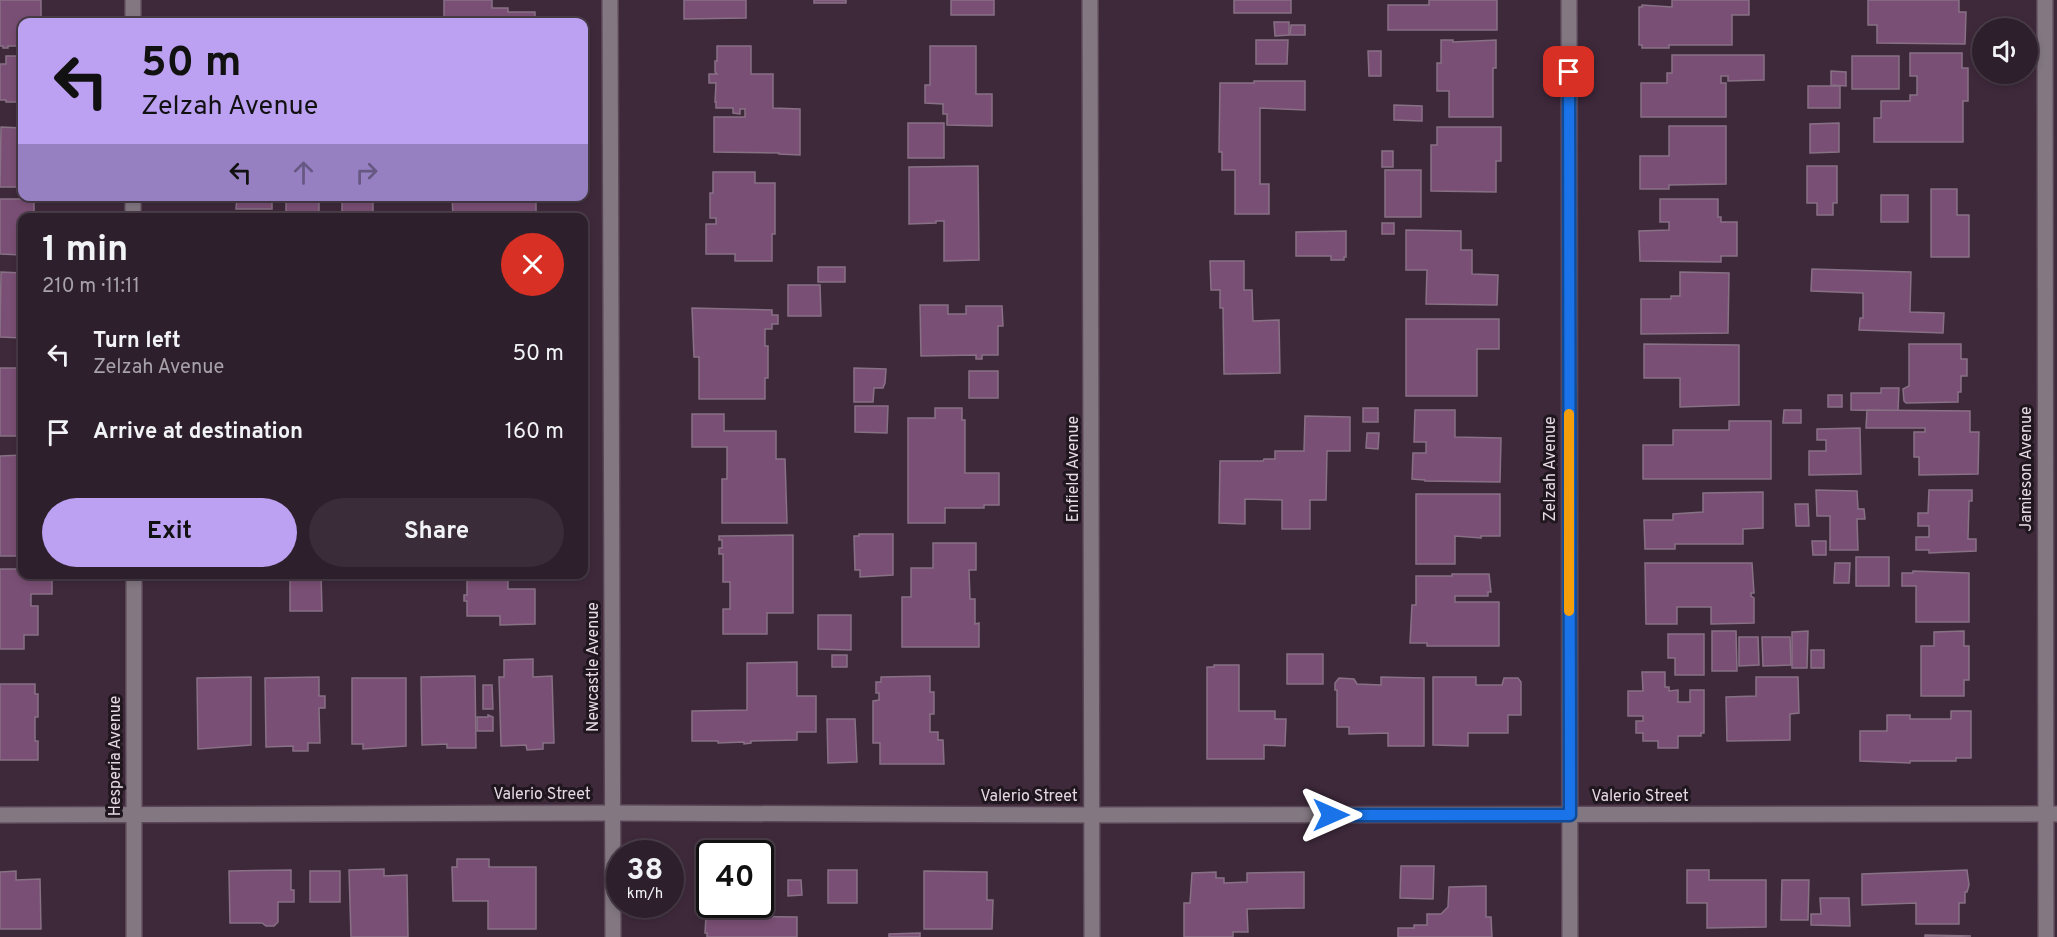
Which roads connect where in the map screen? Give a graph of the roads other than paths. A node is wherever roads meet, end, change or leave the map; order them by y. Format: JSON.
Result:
{"nodes":[{"id":1,"x":133,"y":0,"type":"edge"},
{"id":2,"x":610,"y":0,"type":"edge"},
{"id":3,"x":1090,"y":0,"type":"edge"},
{"id":4,"x":1569,"y":0,"type":"edge"},
{"id":5,"x":2045,"y":0,"type":"edge"},
{"id":6,"x":133,"y":18,"type":"edge"},
{"id":7,"x":134,"y":579,"type":"edge"},
{"id":8,"x":613,"y":813,"type":"junction"},
{"id":9,"x":2051,"y":814,"type":"edge"},
{"id":10,"x":134,"y":815,"type":"junction"},
{"id":11,"x":1570,"y":815,"type":"junction"},
{"id":12,"x":0,"y":816,"type":"edge"},
{"id":13,"x":1092,"y":816,"type":"junction"},
{"id":14,"x":134,"y":937,"type":"edge"},
{"id":15,"x":613,"y":937,"type":"edge"},
{"id":16,"x":1092,"y":937,"type":"edge"},
{"id":17,"x":1570,"y":937,"type":"edge"},
{"id":18,"x":2046,"y":937,"type":"edge"}],
"edges":[{"from":1,"to":6,"type":"street"},
{"from":2,"to":8,"type":"street","name":"Newcastle Avenue"},
{"from":3,"to":13,"type":"street","name":"Enfield Avenue"},
{"from":4,"to":11,"type":"street","name":"Zelzah Avenue"},
{"from":5,"to":9,"type":"street","name":"Jamieson Avenue"},
{"from":7,"to":10,"type":"street","name":"Hesperia Avenue"},
{"from":8,"to":10,"type":"street","name":"Valerio Street"},
{"from":8,"to":13,"type":"street","name":"Valerio Street"},
{"from":8,"to":15,"type":"street","name":"Newcastle Avenue"},
{"from":9,"to":11,"type":"street","name":"Valerio Street"},
{"from":9,"to":18,"type":"street","name":"Jamieson Avenue"},
{"from":10,"to":12,"type":"street","name":"Valerio Street"},
{"from":10,"to":14,"type":"street","name":"Hesperia Avenue"},
{"from":11,"to":13,"type":"street","name":"Valerio Street"},
{"from":11,"to":17,"type":"street","name":"Zelzah Avenue"},
{"from":13,"to":16,"type":"street","name":"Enfield Avenue"}]}
